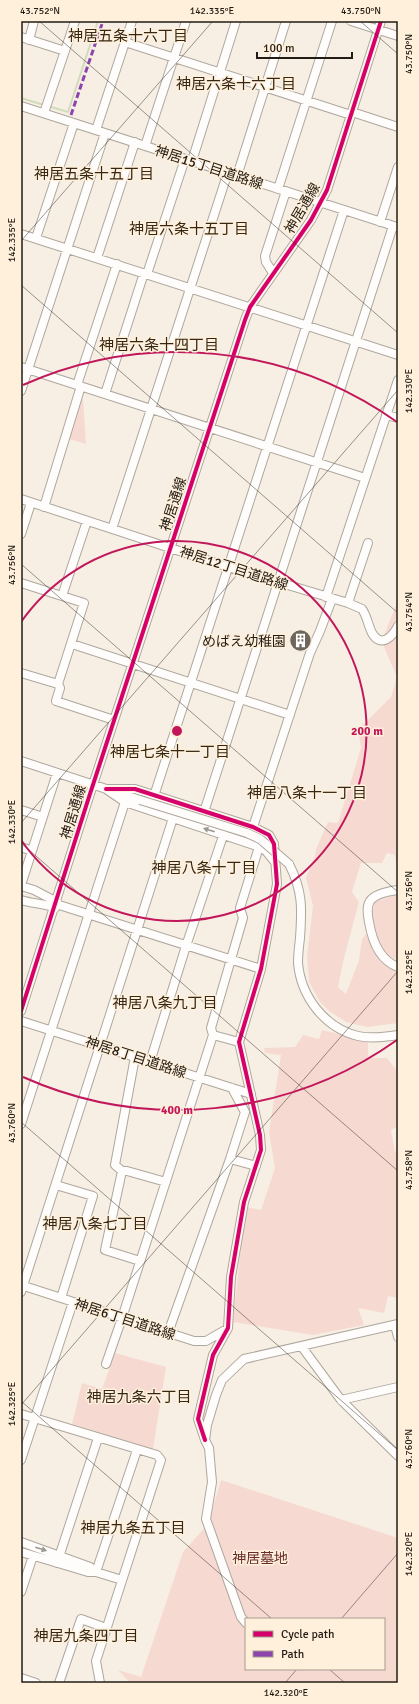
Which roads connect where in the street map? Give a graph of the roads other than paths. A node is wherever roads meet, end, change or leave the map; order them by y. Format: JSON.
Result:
{"nodes":[{"id":1,"x":34,"y":21,"type":"edge"},
{"id":2,"x":75,"y":21,"type":"edge"},
{"id":3,"x":132,"y":21,"type":"edge"},
{"id":4,"x":186,"y":21,"type":"edge"},
{"id":5,"x":236,"y":21,"type":"edge"},
{"id":6,"x":286,"y":21,"type":"edge"},
{"id":7,"x":332,"y":21,"type":"edge"},
{"id":8,"x":351,"y":21,"type":"edge"},
{"id":9,"x":381,"y":21,"type":"edge"},
{"id":10,"x":378,"y":30,"type":"junction"},
{"id":11,"x":398,"y":36,"type":"edge"},
{"id":12,"x":25,"y":39,"type":"edge"},
{"id":13,"x":125,"y":42,"type":"junction"},
{"id":14,"x":65,"y":51,"type":"junction"},
{"id":15,"x":174,"y":58,"type":"junction"},
{"id":16,"x":219,"y":73,"type":"junction"},
{"id":17,"x":264,"y":88,"type":"junction"},
{"id":18,"x":306,"y":101,"type":"junction"},
{"id":19,"x":21,"y":106,"type":"edge"},
{"id":20,"x":44,"y":113,"type":"junction"},
{"id":21,"x":352,"y":113,"type":"junction"},
{"id":22,"x":74,"y":123,"type":"junction"},
{"id":23,"x":398,"y":127,"type":"edge"},
{"id":24,"x":96,"y":130,"type":"junction"},
{"id":25,"x":104,"y":132,"type":"junction"},
{"id":26,"x":135,"y":142,"type":"junction"},
{"id":27,"x":145,"y":146,"type":"junction"},
{"id":28,"x":189,"y":160,"type":"junction"},
{"id":29,"x":398,"y":167,"type":"edge"},
{"id":30,"x":228,"y":172,"type":"junction"},
{"id":31,"x":237,"y":176,"type":"junction"},
{"id":32,"x":282,"y":190,"type":"junction"},
{"id":33,"x":321,"y":202,"type":"junction"},
{"id":34,"x":344,"y":210,"type":"junction"},
{"id":35,"x":380,"y":222,"type":"junction"},
{"id":36,"x":396,"y":227,"type":"edge"},
{"id":37,"x":21,"y":234,"type":"edge"},
{"id":38,"x":36,"y":238,"type":"junction"},
{"id":39,"x":67,"y":248,"type":"junction"},
{"id":40,"x":97,"y":258,"type":"junction"},
{"id":41,"x":117,"y":264,"type":"junction"},
{"id":42,"x":273,"y":273,"type":"junction"},
{"id":43,"x":145,"y":274,"type":"junction"},
{"id":44,"x":191,"y":288,"type":"junction"},
{"id":45,"x":250,"y":307,"type":"junction"},
{"id":46,"x":306,"y":326,"type":"junction"},
{"id":47,"x":357,"y":342,"type":"junction"},
{"id":48,"x":398,"y":355,"type":"edge"},
{"id":49,"x":25,"y":368,"type":"edge"},
{"id":50,"x":398,"y":380,"type":"edge"},
{"id":51,"x":79,"y":385,"type":"junction"},
{"id":52,"x":21,"y":391,"type":"edge"},
{"id":53,"x":105,"y":394,"type":"junction"},
{"id":54,"x":151,"y":409,"type":"junction"},
{"id":55,"x":386,"y":415,"type":"junction"},
{"id":56,"x":398,"y":418,"type":"edge"},
{"id":57,"x":210,"y":428,"type":"junction"},
{"id":58,"x":268,"y":446,"type":"junction"},
{"id":59,"x":317,"y":462,"type":"junction"},
{"id":60,"x":365,"y":478,"type":"junction"},
{"id":61,"x":21,"y":499,"type":"edge"},
{"id":62,"x":31,"y":503,"type":"junction"},
{"id":63,"x":44,"y":507,"type":"junction"},
{"id":64,"x":87,"y":521,"type":"junction"},
{"id":65,"x":112,"y":529,"type":"junction"},
{"id":66,"x":21,"y":534,"type":"edge"},
{"id":67,"x":368,"y":543,"type":"dead end"},
{"id":68,"x":171,"y":548,"type":"junction"},
{"id":69,"x":228,"y":567,"type":"junction"},
{"id":70,"x":278,"y":582,"type":"junction"},
{"id":71,"x":21,"y":583,"type":"edge"},
{"id":72,"x":62,"y":596,"type":"junction"},
{"id":73,"x":329,"y":598,"type":"junction"},
{"id":74,"x":348,"y":603,"type":"junction"},
{"id":75,"x":398,"y":626,"type":"edge"},
{"id":76,"x":72,"y":644,"type":"junction"},
{"id":77,"x":133,"y":664,"type":"junction"},
{"id":78,"x":21,"y":673,"type":"edge"},
{"id":79,"x":191,"y":683,"type":"junction"},
{"id":80,"x":58,"y":684,"type":"junction"},
{"id":81,"x":240,"y":699,"type":"junction"},
{"id":82,"x":290,"y":715,"type":"junction"},
{"id":83,"x":114,"y":720,"type":"junction"},
{"id":84,"x":21,"y":761,"type":"edge"},
{"id":85,"x":57,"y":773,"type":"junction"},
{"id":86,"x":93,"y":784,"type":"junction"},
{"id":87,"x":106,"y":789,"type":"junction"},
{"id":88,"x":154,"y":796,"type":"junction"},
{"id":89,"x":125,"y":802,"type":"junction"},
{"id":90,"x":21,"y":810,"type":"edge"},
{"id":91,"x":204,"y":812,"type":"junction"},
{"id":92,"x":43,"y":817,"type":"junction"},
{"id":93,"x":174,"y":818,"type":"junction"},
{"id":94,"x":229,"y":820,"type":"junction"},
{"id":95,"x":253,"y":827,"type":"junction"},
{"id":96,"x":264,"y":832,"type":"junction"},
{"id":97,"x":224,"y":835,"type":"junction"},
{"id":98,"x":21,"y":847,"type":"edge"},
{"id":99,"x":260,"y":847,"type":"junction"},
{"id":100,"x":32,"y":851,"type":"junction"},
{"id":101,"x":276,"y":865,"type":"junction"},
{"id":102,"x":398,"y":881,"type":"edge"},
{"id":103,"x":21,"y":886,"type":"edge"},
{"id":104,"x":396,"y":890,"type":"edge"},
{"id":105,"x":21,"y":900,"type":"edge"},
{"id":106,"x":56,"y":905,"type":"junction"},
{"id":107,"x":88,"y":915,"type":"junction"},
{"id":108,"x":137,"y":931,"type":"junction"},
{"id":109,"x":186,"y":946,"type":"junction"},
{"id":110,"x":232,"y":960,"type":"junction"},
{"id":111,"x":398,"y":966,"type":"edge"},
{"id":112,"x":261,"y":969,"type":"junction"},
{"id":113,"x":21,"y":1011,"type":"edge"},
{"id":114,"x":21,"y":1021,"type":"edge"},
{"id":115,"x":52,"y":1031,"type":"junction"},
{"id":116,"x":213,"y":1035,"type":"junction"},
{"id":117,"x":398,"y":1035,"type":"edge"},
{"id":118,"x":239,"y":1042,"type":"junction"},
{"id":119,"x":101,"y":1046,"type":"junction"},
{"id":120,"x":135,"y":1057,"type":"junction"},
{"id":121,"x":150,"y":1062,"type":"junction"},
{"id":122,"x":199,"y":1078,"type":"junction"},
{"id":123,"x":232,"y":1088,"type":"junction"},
{"id":124,"x":251,"y":1094,"type":"junction"},
{"id":125,"x":21,"y":1124,"type":"edge"},
{"id":126,"x":230,"y":1159,"type":"junction"},
{"id":127,"x":256,"y":1166,"type":"junction"},
{"id":128,"x":122,"y":1171,"type":"junction"},
{"id":129,"x":166,"y":1182,"type":"junction"},
{"id":130,"x":56,"y":1185,"type":"junction"},
{"id":131,"x":140,"y":1261,"type":"junction"},
{"id":132,"x":22,"y":1288,"type":"edge"},
{"id":133,"x":61,"y":1298,"type":"junction"},
{"id":134,"x":73,"y":1302,"type":"junction"},
{"id":135,"x":122,"y":1318,"type":"junction"},
{"id":136,"x":396,"y":1324,"type":"edge"},
{"id":137,"x":228,"y":1328,"type":"junction"},
{"id":138,"x":168,"y":1333,"type":"junction"},
{"id":139,"x":398,"y":1338,"type":"edge"},
{"id":140,"x":302,"y":1347,"type":"junction"},
{"id":141,"x":106,"y":1364,"type":"dead end"},
{"id":142,"x":398,"y":1387,"type":"edge"},
{"id":143,"x":341,"y":1400,"type":"junction"},
{"id":144,"x":21,"y":1414,"type":"edge"},
{"id":145,"x":35,"y":1418,"type":"junction"},
{"id":146,"x":98,"y":1438,"type":"junction"},
{"id":147,"x":205,"y":1440,"type":"junction"},
{"id":148,"x":137,"y":1450,"type":"junction"},
{"id":149,"x":396,"y":1452,"type":"edge"},
{"id":150,"x":21,"y":1460,"type":"edge"},
{"id":151,"x":21,"y":1542,"type":"edge"},
{"id":152,"x":21,"y":1552,"type":"edge"},
{"id":153,"x":60,"y":1555,"type":"junction"},
{"id":154,"x":33,"y":1556,"type":"junction"},
{"id":155,"x":57,"y":1563,"type":"junction"},
{"id":156,"x":96,"y":1572,"type":"junction"},
{"id":157,"x":122,"y":1580,"type":"junction"},
{"id":158,"x":21,"y":1592,"type":"edge"},
{"id":159,"x":245,"y":1622,"type":"edge"},
{"id":160,"x":106,"y":1628,"type":"junction"},
{"id":161,"x":21,"y":1678,"type":"edge"},
{"id":162,"x":36,"y":1683,"type":"edge"},
{"id":163,"x":59,"y":1683,"type":"edge"},
{"id":164,"x":100,"y":1683,"type":"edge"}],
"edges":[{"from":1,"to":12,"type":"street"},
{"from":2,"to":14,"type":"street"},
{"from":3,"to":13,"type":"street"},
{"from":4,"to":15,"type":"street"},
{"from":5,"to":16,"type":"street"},
{"from":6,"to":17,"type":"street"},
{"from":7,"to":18,"type":"street"},
{"from":8,"to":10,"type":"street"},
{"from":9,"to":10,"type":"street","name":"神居通線"},
{"from":10,"to":11,"type":"street"},
{"from":10,"to":21,"type":"street","name":"神居通線"},
{"from":12,"to":14,"type":"street"},
{"from":13,"to":15,"type":"street"},
{"from":13,"to":24,"type":"street"},
{"from":14,"to":20,"type":"street"},
{"from":15,"to":16,"type":"street"},
{"from":15,"to":27,"type":"street"},
{"from":16,"to":17,"type":"street"},
{"from":16,"to":28,"type":"street"},
{"from":17,"to":18,"type":"street"},
{"from":17,"to":31,"type":"street"},
{"from":18,"to":21,"type":"street"},
{"from":18,"to":32,"type":"street"},
{"from":19,"to":20,"type":"street","name":"神居15丁目道路線"},
{"from":20,"to":22,"type":"street","name":"神居15丁目道路線"},
{"from":21,"to":23,"type":"street"},
{"from":21,"to":33,"type":"street","name":"神居通線"},
{"from":22,"to":24,"type":"street","name":"神居15丁目道路線"},
{"from":22,"to":38,"type":"street"},
{"from":24,"to":25,"type":"street","name":"神居15丁目道路線"},
{"from":25,"to":26,"type":"street","name":"神居15丁目道路線"},
{"from":25,"to":39,"type":"street"},
{"from":26,"to":27,"type":"street","name":"神居15丁目道路線"},
{"from":26,"to":40,"type":"street"},
{"from":27,"to":28,"type":"street","name":"神居15丁目道路線"},
{"from":28,"to":30,"type":"street","name":"神居15丁目道路線"},
{"from":28,"to":43,"type":"street"},
{"from":29,"to":35,"type":"street"},
{"from":30,"to":31,"type":"street","name":"神居15丁目道路線"},
{"from":30,"to":44,"type":"street"},
{"from":31,"to":32,"type":"street","name":"神居15丁目道路線"},
{"from":32,"to":33,"type":"street","name":"神居15丁目道路線"},
{"from":32,"to":42,"type":"street"},
{"from":33,"to":34,"type":"street","name":"神居15丁目道路線"},
{"from":33,"to":42,"type":"street","name":"神居通線"},
{"from":34,"to":35,"type":"street","name":"神居15丁目道路線"},
{"from":34,"to":46,"type":"street"},
{"from":35,"to":36,"type":"street","name":"神居15丁目道路線"},
{"from":36,"to":47,"type":"street"},
{"from":37,"to":38,"type":"street"},
{"from":38,"to":39,"type":"street"},
{"from":39,"to":40,"type":"street"},
{"from":39,"to":49,"type":"street"},
{"from":40,"to":41,"type":"street"},
{"from":41,"to":43,"type":"street"},
{"from":41,"to":51,"type":"street"},
{"from":42,"to":45,"type":"street","name":"神居通線"},
{"from":43,"to":44,"type":"street"},
{"from":43,"to":53,"type":"street"},
{"from":44,"to":45,"type":"street"},
{"from":44,"to":54,"type":"street"},
{"from":45,"to":46,"type":"street"},
{"from":45,"to":57,"type":"street","name":"神居通線"},
{"from":46,"to":47,"type":"street"},
{"from":46,"to":58,"type":"street"},
{"from":47,"to":48,"type":"street"},
{"from":47,"to":59,"type":"street"},
{"from":49,"to":51,"type":"street"},
{"from":49,"to":52,"type":"street"},
{"from":50,"to":55,"type":"street"},
{"from":51,"to":53,"type":"street"},
{"from":51,"to":63,"type":"street"},
{"from":53,"to":54,"type":"street"},
{"from":54,"to":57,"type":"street"},
{"from":54,"to":65,"type":"street"},
{"from":55,"to":56,"type":"street"},
{"from":55,"to":60,"type":"street"},
{"from":57,"to":58,"type":"street"},
{"from":57,"to":68,"type":"street","name":"神居通線"},
{"from":58,"to":59,"type":"street"},
{"from":58,"to":69,"type":"street"},
{"from":59,"to":60,"type":"street"},
{"from":59,"to":70,"type":"street"},
{"from":60,"to":73,"type":"street"},
{"from":61,"to":62,"type":"street","name":"神居12丁目道路線"},
{"from":62,"to":63,"type":"street","name":"神居12丁目道路線"},
{"from":62,"to":66,"type":"street"},
{"from":63,"to":64,"type":"street","name":"神居12丁目道路線"},
{"from":64,"to":65,"type":"street","name":"神居12丁目道路線"},
{"from":64,"to":72,"type":"street"},
{"from":65,"to":68,"type":"street","name":"神居12丁目道路線"},
{"from":67,"to":74,"type":"street"},
{"from":68,"to":69,"type":"street","name":"神居12丁目道路線"},
{"from":68,"to":77,"type":"street","name":"神居通線"},
{"from":69,"to":70,"type":"street","name":"神居12丁目道路線"},
{"from":69,"to":79,"type":"street"},
{"from":70,"to":73,"type":"street","name":"神居12丁目道路線"},
{"from":70,"to":81,"type":"street"},
{"from":71,"to":72,"type":"street"},
{"from":72,"to":76,"type":"street"},
{"from":73,"to":74,"type":"street","name":"神居12丁目道路線"},
{"from":73,"to":82,"type":"street"},
{"from":74,"to":75,"type":"street","name":"神居12丁目道路線"},
{"from":76,"to":77,"type":"street"},
{"from":76,"to":80,"type":"street"},
{"from":77,"to":79,"type":"street"},
{"from":77,"to":83,"type":"street","name":"神居通線"},
{"from":78,"to":80,"type":"street"},
{"from":79,"to":81,"type":"street"},
{"from":79,"to":88,"type":"street"},
{"from":80,"to":83,"type":"street"},
{"from":81,"to":82,"type":"street"},
{"from":81,"to":91,"type":"street"},
{"from":82,"to":95,"type":"street"},
{"from":83,"to":86,"type":"street","name":"神居通線"},
{"from":84,"to":85,"type":"street"},
{"from":85,"to":86,"type":"street"},
{"from":85,"to":92,"type":"street"},
{"from":86,"to":87,"type":"street"},
{"from":86,"to":106,"type":"street","name":"神居通線"},
{"from":87,"to":88,"type":"street"},
{"from":87,"to":89,"type":"street"},
{"from":87,"to":117,"type":"street","bridge":true},
{"from":88,"to":91,"type":"street"},
{"from":89,"to":93,"type":"street"},
{"from":89,"to":107,"type":"street"},
{"from":90,"to":92,"type":"street"},
{"from":91,"to":94,"type":"street"},
{"from":92,"to":100,"type":"street"},
{"from":97,"to":93,"type":"street","one_way":true},
{"from":93,"to":108,"type":"street"},
{"from":94,"to":95,"type":"street"},
{"from":94,"to":97,"type":"street"},
{"from":95,"to":96,"type":"street"},
{"from":96,"to":99,"type":"street"},
{"from":96,"to":101,"type":"street"},
{"from":97,"to":99,"type":"street"},
{"from":97,"to":109,"type":"street"},
{"from":98,"to":100,"type":"street"},
{"from":99,"to":101,"type":"street"},
{"from":99,"to":110,"type":"street"},
{"from":100,"to":103,"type":"street"},
{"from":101,"to":112,"type":"street"},
{"from":102,"to":104,"type":"street"},
{"from":103,"to":106,"type":"street"},
{"from":104,"to":111,"type":"street"},
{"from":105,"to":106,"type":"street"},
{"from":106,"to":107,"type":"street"},
{"from":106,"to":113,"type":"street","name":"神居通線"},
{"from":107,"to":108,"type":"street"},
{"from":107,"to":115,"type":"street"},
{"from":108,"to":109,"type":"street"},
{"from":108,"to":119,"type":"street"},
{"from":109,"to":110,"type":"street"},
{"from":109,"to":121,"type":"street"},
{"from":110,"to":112,"type":"street"},
{"from":110,"to":116,"type":"street"},
{"from":112,"to":118,"type":"street"},
{"from":114,"to":115,"type":"street","name":"神居8丁目道路線"},
{"from":115,"to":119,"type":"street","name":"神居8丁目道路線"},
{"from":115,"to":125,"type":"street"},
{"from":116,"to":118,"type":"street"},
{"from":116,"to":122,"type":"street"},
{"from":118,"to":124,"type":"street"},
{"from":119,"to":120,"type":"street","name":"神居8丁目道路線"},
{"from":119,"to":130,"type":"street"},
{"from":120,"to":121,"type":"street","name":"神居8丁目道路線"},
{"from":120,"to":128,"type":"street"},
{"from":121,"to":122,"type":"street","name":"神居8丁目道路線"},
{"from":122,"to":123,"type":"street","name":"神居8丁目道路線"},
{"from":122,"to":129,"type":"street"},
{"from":123,"to":124,"type":"street","name":"神居8丁目道路線"},
{"from":123,"to":126,"type":"street"},
{"from":124,"to":127,"type":"street"},
{"from":126,"to":127,"type":"street"},
{"from":126,"to":138,"type":"street"},
{"from":127,"to":137,"type":"street"},
{"from":128,"to":129,"type":"street"},
{"from":128,"to":131,"type":"street"},
{"from":129,"to":131,"type":"street"},
{"from":130,"to":132,"type":"street"},
{"from":130,"to":133,"type":"street"},
{"from":131,"to":135,"type":"street"},
{"from":132,"to":133,"type":"street","name":"神居6丁目道路線"},
{"from":133,"to":134,"type":"street","name":"神居6丁目道路線"},
{"from":134,"to":135,"type":"street","name":"神居6丁目道路線"},
{"from":134,"to":145,"type":"street"},
{"from":135,"to":138,"type":"street","name":"神居6丁目道路線"},
{"from":135,"to":141,"type":"street"},
{"from":136,"to":139,"type":"street"},
{"from":136,"to":140,"type":"street"},
{"from":137,"to":138,"type":"street","name":"神居6丁目道路線"},
{"from":137,"to":147,"type":"street"},
{"from":140,"to":143,"type":"street"},
{"from":140,"to":147,"type":"street"},
{"from":142,"to":143,"type":"street"},
{"from":143,"to":149,"type":"street"},
{"from":144,"to":145,"type":"street"},
{"from":145,"to":146,"type":"street"},
{"from":145,"to":150,"type":"street"},
{"from":146,"to":148,"type":"street"},
{"from":146,"to":153,"type":"street"},
{"from":147,"to":159,"type":"street"},
{"from":148,"to":156,"type":"street"},
{"from":148,"to":157,"type":"street"},
{"from":151,"to":153,"type":"street","one_way":true},
{"from":152,"to":154,"type":"street"},
{"from":153,"to":155,"type":"street"},
{"from":153,"to":156,"type":"street"},
{"from":154,"to":155,"type":"street"},
{"from":154,"to":158,"type":"street"},
{"from":155,"to":156,"type":"street"},
{"from":156,"to":157,"type":"street"},
{"from":157,"to":160,"type":"street"},
{"from":160,"to":163,"type":"street"},
{"from":160,"to":164,"type":"street"},
{"from":161,"to":162,"type":"street"}]}
